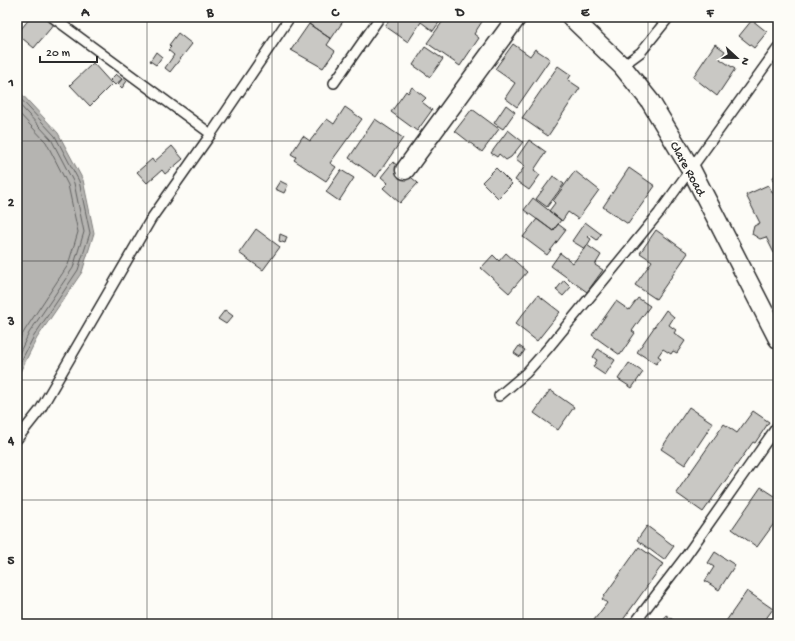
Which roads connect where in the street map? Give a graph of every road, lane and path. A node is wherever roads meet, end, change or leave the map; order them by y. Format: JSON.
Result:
{"nodes":[{"id":1,"x":52,"y":17,"type":"edge"},
{"id":2,"x":290,"y":17,"type":"edge"},
{"id":3,"x":380,"y":17,"type":"edge"},
{"id":4,"x":517,"y":17,"type":"edge"},
{"id":5,"x":571,"y":17,"type":"edge"},
{"id":6,"x":669,"y":17,"type":"edge"},
{"id":7,"x":778,"y":48,"type":"edge"},
{"id":8,"x":622,"y":66,"type":"junction"},
{"id":9,"x":334,"y":83,"type":"dead end"},
{"id":10,"x":211,"y":134,"type":"junction"},
{"id":11,"x":405,"y":170,"type":"dead end"},
{"id":12,"x":692,"y":171,"type":"junction"},
{"id":13,"x":777,"y":330,"type":"edge"},
{"id":14,"x":499,"y":396,"type":"dead end"},
{"id":15,"x":778,"y":425,"type":"edge"},
{"id":16,"x":17,"y":439,"type":"edge"},
{"id":17,"x":634,"y":624,"type":"edge"}],
"edges":[{"from":1,"to":10,"type":"lane"},
{"from":2,"to":10,"type":"lane"},
{"from":3,"to":9,"type":"lane"},
{"from":4,"to":11,"type":"street"},
{"from":5,"to":8,"type":"street","name":"Clare Road"},
{"from":6,"to":8,"type":"lane"},
{"from":7,"to":12,"type":"lane"},
{"from":8,"to":12,"type":"street","name":"Clare Road"},
{"from":10,"to":16,"type":"lane"},
{"from":12,"to":13,"type":"street","name":"Clare Road"},
{"from":12,"to":14,"type":"lane"},
{"from":15,"to":17,"type":"lane"}]}
